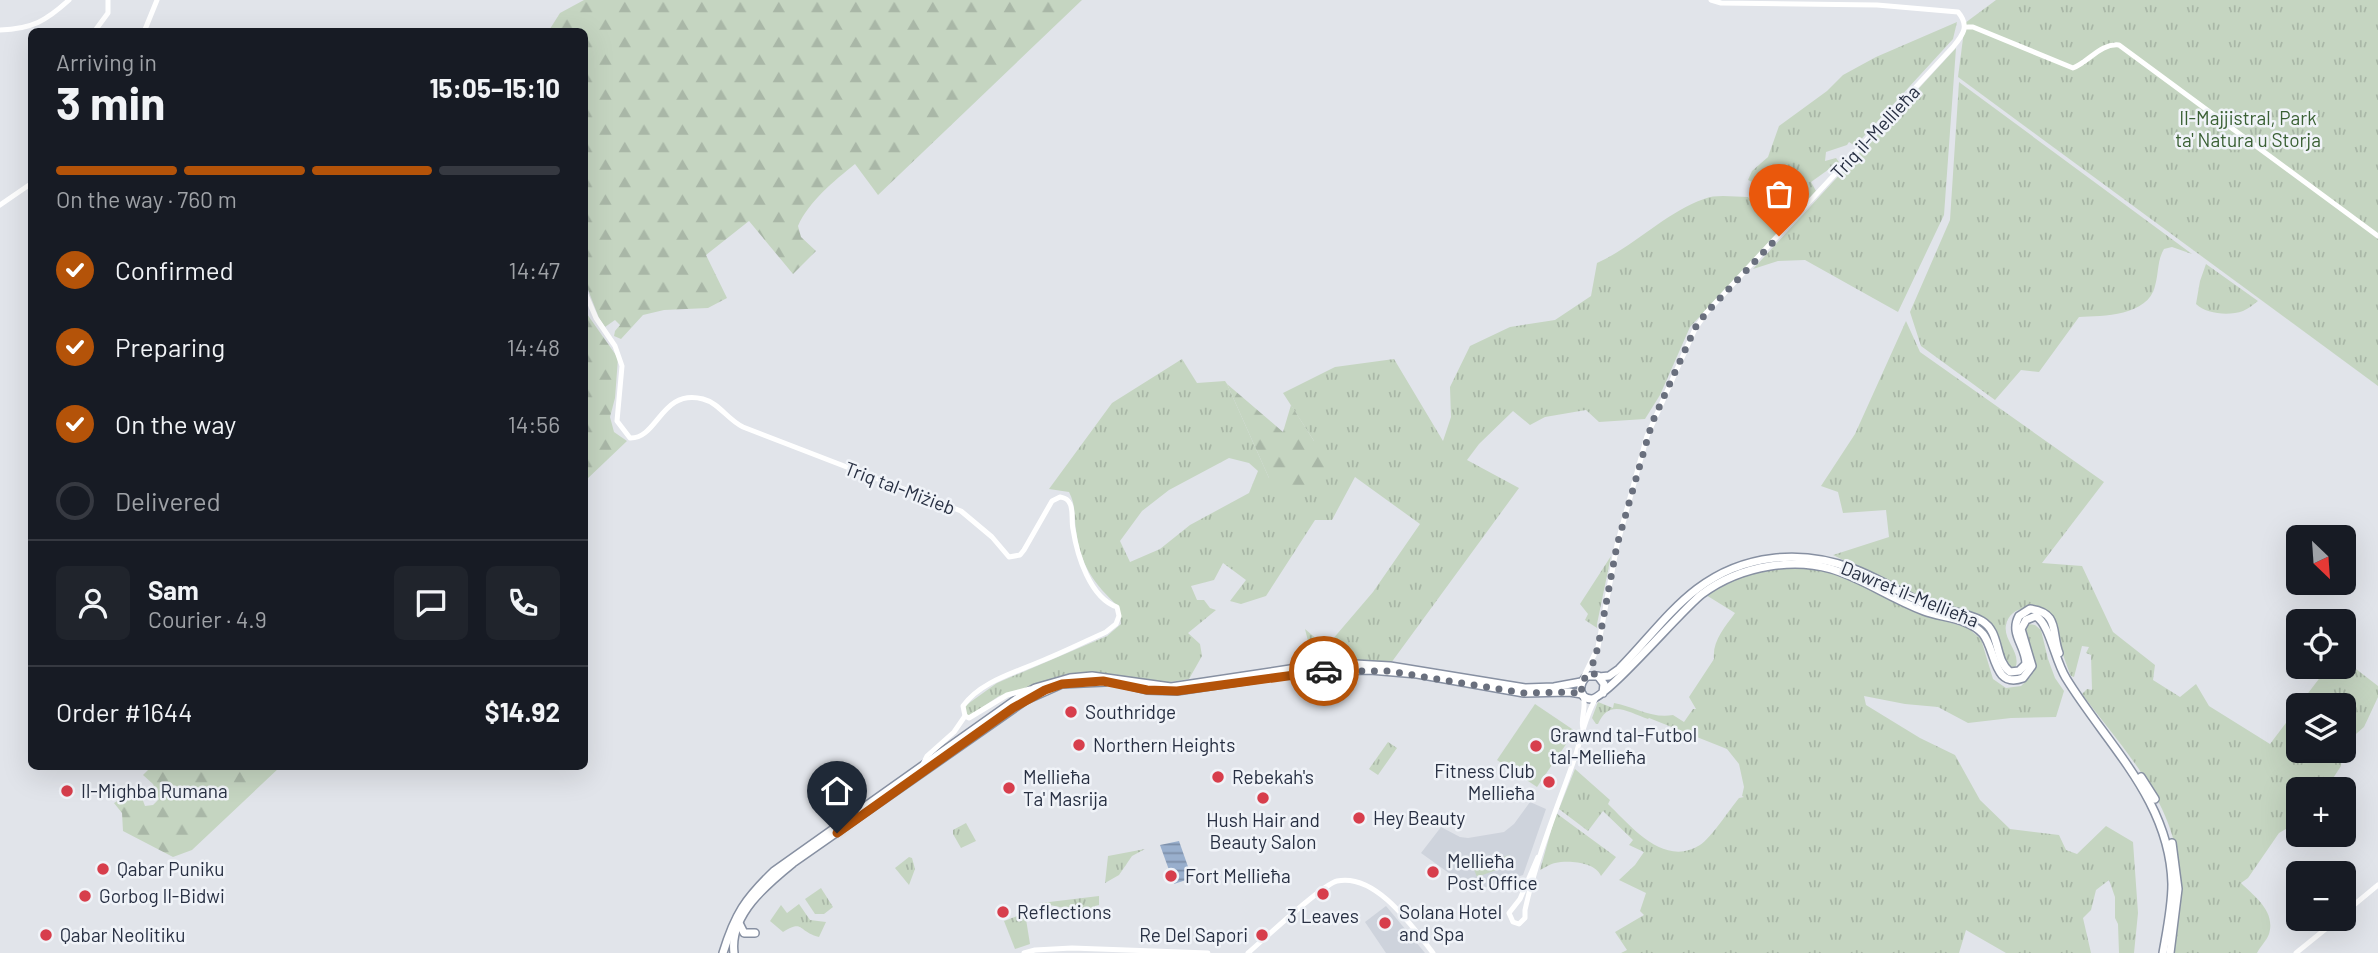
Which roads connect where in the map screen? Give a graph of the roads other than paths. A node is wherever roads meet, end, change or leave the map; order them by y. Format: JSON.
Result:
{"nodes":[{"id":1,"x":69,"y":0,"type":"edge"},
{"id":2,"x":108,"y":0,"type":"edge"},
{"id":3,"x":157,"y":0,"type":"edge"},
{"id":4,"x":1711,"y":0,"type":"edge"},
{"id":5,"x":1965,"y":27,"type":"junction"},
{"id":6,"x":97,"y":28,"type":"edge"},
{"id":7,"x":146,"y":28,"type":"edge"},
{"id":8,"x":0,"y":30,"type":"edge"},
{"id":9,"x":28,"y":186,"type":"edge"},
{"id":10,"x":0,"y":205,"type":"edge"},
{"id":11,"x":2378,"y":236,"type":"edge"},
{"id":12,"x":588,"y":299,"type":"edge"},
{"id":13,"x":1593,"y":659,"type":"junction"},
{"id":14,"x":1597,"y":676,"type":"junction"},
{"id":15,"x":1582,"y":680,"type":"junction"},
{"id":16,"x":1035,"y":688,"type":"junction"},
{"id":17,"x":1583,"y":695,"type":"junction"},
{"id":18,"x":1599,"y":696,"type":"junction"},
{"id":19,"x":965,"y":716,"type":"junction"},
{"id":20,"x":1584,"y":733,"type":"junction"},
{"id":21,"x":921,"y":766,"type":"junction"},
{"id":22,"x":1538,"y":857,"type":"junction"},
{"id":23,"x":2378,"y":885,"type":"edge"},
{"id":24,"x":2356,"y":903,"type":"edge"},
{"id":25,"x":1515,"y":907,"type":"junction"},
{"id":26,"x":1525,"y":910,"type":"junction"},
{"id":27,"x":740,"y":924,"type":"junction"},
{"id":28,"x":2323,"y":931,"type":"edge"},
{"id":29,"x":755,"y":933,"type":"dead end"},
{"id":30,"x":723,"y":952,"type":"edge"},
{"id":31,"x":734,"y":953,"type":"edge"},
{"id":32,"x":1024,"y":953,"type":"edge"},
{"id":33,"x":1208,"y":953,"type":"edge"},
{"id":34,"x":1248,"y":953,"type":"edge"},
{"id":35,"x":1433,"y":953,"type":"edge"},
{"id":36,"x":2163,"y":953,"type":"edge"},
{"id":37,"x":2169,"y":953,"type":"edge"},
{"id":38,"x":2296,"y":953,"type":"edge"}],
"edges":[{"from":1,"to":8,"type":"street"},
{"from":2,"to":6,"type":"street"},
{"from":3,"to":7,"type":"street"},
{"from":4,"to":5,"type":"street"},
{"from":5,"to":11,"type":"street"},
{"from":5,"to":13,"type":"street","name":"Triq il-Mellieħa"},
{"from":9,"to":10,"type":"street"},
{"from":12,"to":19,"type":"street","name":"Triq tal-Miżieb"},
{"from":13,"to":14,"type":"street","name":"Triq il-Mellieħa"},
{"from":13,"to":15,"type":"street","name":"Triq il-Mellieħa"},
{"from":14,"to":15,"type":"highway"},
{"from":14,"to":18,"type":"highway"},
{"from":14,"to":37,"type":"highway","name":"Dawret il-Mellieħa"},
{"from":15,"to":16,"type":"highway"},
{"from":15,"to":17,"type":"highway"},
{"from":16,"to":19,"type":"street","name":"Triq tal-Miżieb"},
{"from":16,"to":21,"type":"highway"},
{"from":17,"to":18,"type":"highway"},
{"from":17,"to":20,"type":"street"},
{"from":17,"to":27,"type":"highway"},
{"from":18,"to":20,"type":"street"},
{"from":18,"to":36,"type":"highway","name":"Dawret il-Mellieħa"},
{"from":19,"to":21,"type":"street","name":"Triq tal-Miżieb"},
{"from":20,"to":22,"type":"street"},
{"from":21,"to":30,"type":"highway"},
{"from":22,"to":25,"type":"street"},
{"from":22,"to":26,"type":"street"},
{"from":23,"to":24,"type":"street"},
{"from":25,"to":26,"type":"street"},
{"from":25,"to":26,"type":"street"},
{"from":27,"to":29,"type":"highway"},
{"from":27,"to":31,"type":"highway"},
{"from":28,"to":38,"type":"street"},
{"from":32,"to":33,"type":"street"},
{"from":34,"to":35,"type":"street"}]}
